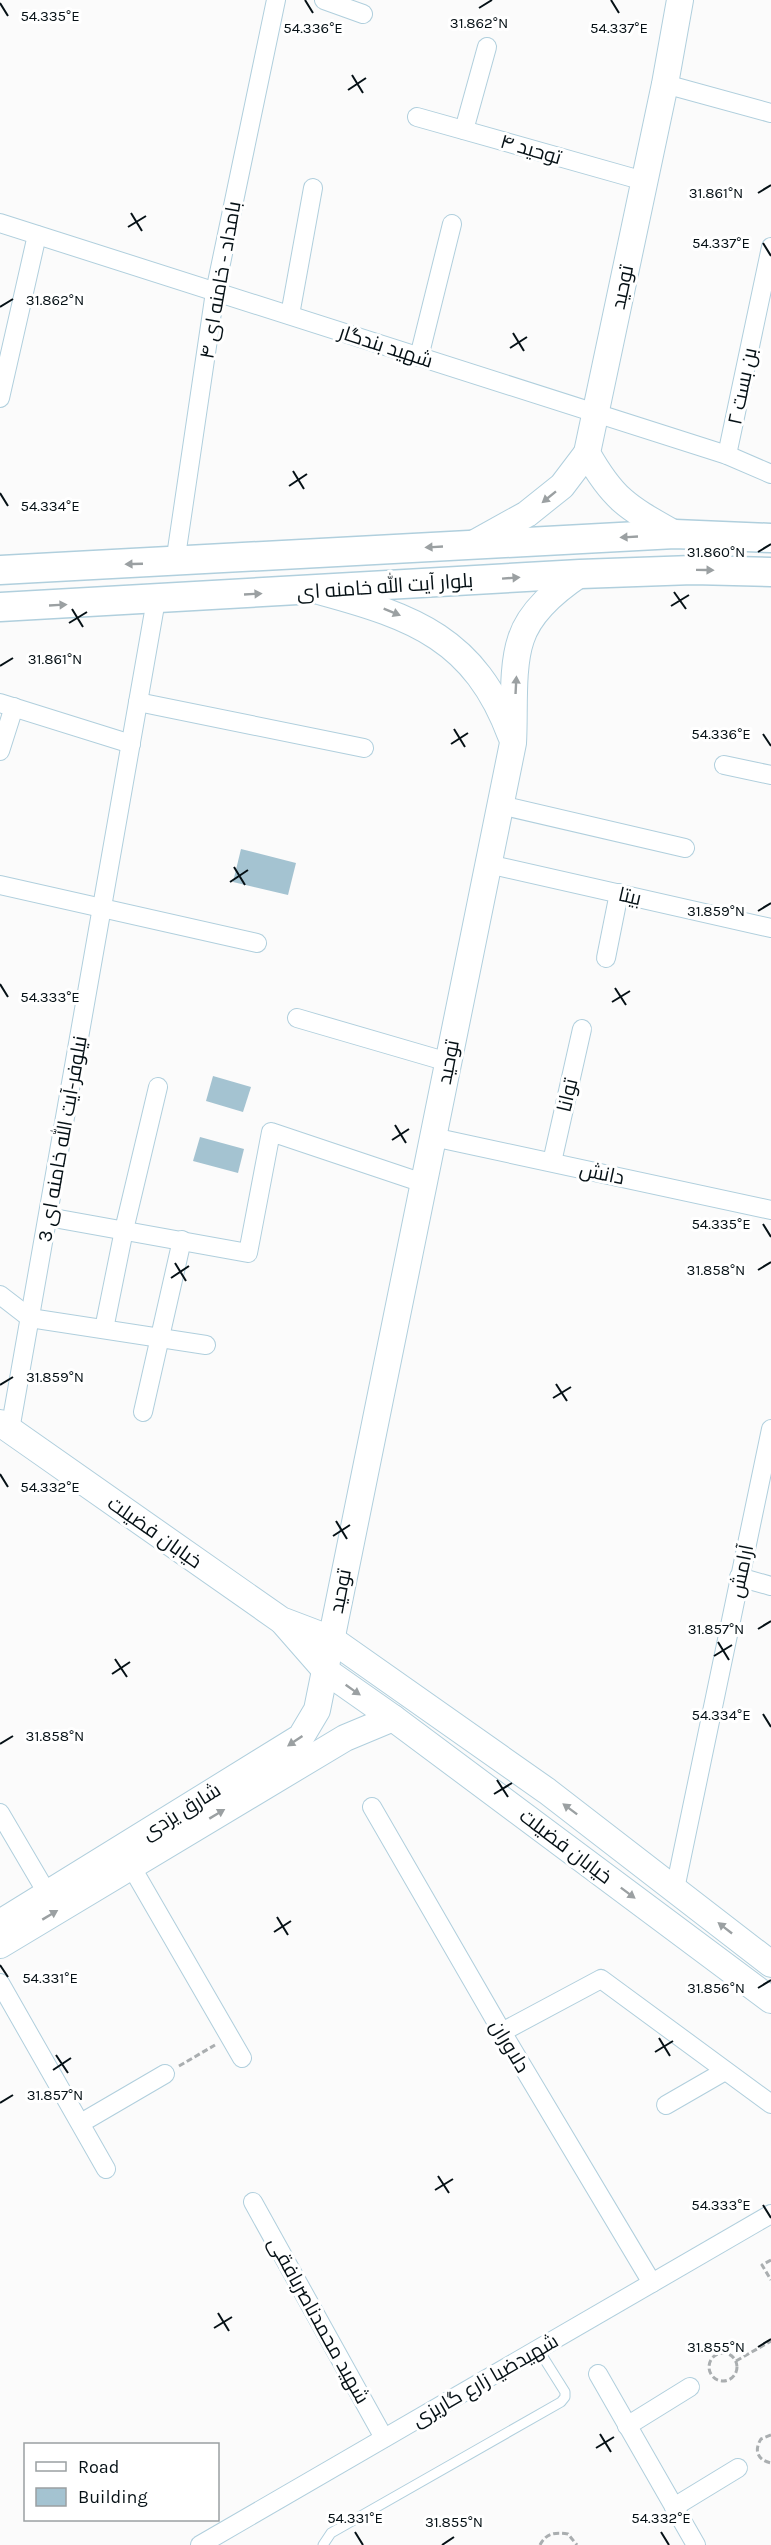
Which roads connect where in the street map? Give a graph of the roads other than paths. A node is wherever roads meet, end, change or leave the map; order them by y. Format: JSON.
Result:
{"nodes":[{"id":1,"x":276,"y":0,"type":"edge"},
{"id":2,"x":324,"y":0,"type":"edge"},
{"id":3,"x":680,"y":0,"type":"edge"},
{"id":4,"x":363,"y":14,"type":"dead end"},
{"id":5,"x":487,"y":47,"type":"dead end"},
{"id":6,"x":666,"y":84,"type":"junction"},
{"id":7,"x":771,"y":114,"type":"edge"},
{"id":8,"x":417,"y":117,"type":"dead end"},
{"id":9,"x":464,"y":130,"type":"junction"},
{"id":10,"x":644,"y":181,"type":"junction"},
{"id":11,"x":313,"y":188,"type":"dead end"},
{"id":12,"x":0,"y":223,"type":"edge"},
{"id":13,"x":452,"y":224,"type":"dead end"},
{"id":14,"x":38,"y":235,"type":"junction"},
{"id":15,"x":771,"y":247,"type":"edge"},
{"id":16,"x":216,"y":292,"type":"junction"},
{"id":17,"x":290,"y":315,"type":"junction"},
{"id":18,"x":419,"y":357,"type":"junction"},
{"id":19,"x":0,"y":398,"type":"edge"},
{"id":20,"x":595,"y":412,"type":"junction"},
{"id":21,"x":588,"y":453,"type":"junction"},
{"id":22,"x":728,"y":455,"type":"junction"},
{"id":23,"x":771,"y":474,"type":"edge"},
{"id":24,"x":675,"y":534,"type":"junction"},
{"id":25,"x":771,"y":538,"type":"edge"},
{"id":26,"x":471,"y":545,"type":"junction"},
{"id":27,"x":175,"y":563,"type":"junction"},
{"id":28,"x":0,"y":570,"type":"edge"},
{"id":29,"x":771,"y":572,"type":"edge"},
{"id":30,"x":580,"y":574,"type":"junction"},
{"id":31,"x":315,"y":590,"type":"junction"},
{"id":32,"x":156,"y":600,"type":"junction"},
{"id":33,"x":0,"y":607,"type":"edge"},
{"id":34,"x":138,"y":702,"type":"junction"},
{"id":35,"x":7,"y":705,"type":"edge"},
{"id":36,"x":513,"y":743,"type":"junction"},
{"id":37,"x":131,"y":744,"type":"junction"},
{"id":38,"x":364,"y":748,"type":"dead end"},
{"id":39,"x":0,"y":751,"type":"edge"},
{"id":40,"x":724,"y":765,"type":"dead end"},
{"id":41,"x":771,"y":775,"type":"edge"},
{"id":42,"x":500,"y":806,"type":"junction"},
{"id":43,"x":685,"y":848,"type":"dead end"},
{"id":44,"x":488,"y":864,"type":"junction"},
{"id":45,"x":0,"y":885,"type":"edge"},
{"id":46,"x":619,"y":893,"type":"junction"},
{"id":47,"x":102,"y":907,"type":"junction"},
{"id":48,"x":771,"y":928,"type":"edge"},
{"id":49,"x":257,"y":942,"type":"dead end"},
{"id":50,"x":606,"y":958,"type":"dead end"},
{"id":51,"x":297,"y":1018,"type":"dead end"},
{"id":52,"x":582,"y":1029,"type":"dead end"},
{"id":53,"x":448,"y":1062,"type":"junction"},
{"id":54,"x":158,"y":1087,"type":"dead end"},
{"id":55,"x":433,"y":1137,"type":"junction"},
{"id":56,"x":552,"y":1162,"type":"junction"},
{"id":57,"x":423,"y":1183,"type":"junction"},
{"id":58,"x":771,"y":1210,"type":"edge"},
{"id":59,"x":48,"y":1217,"type":"junction"},
{"id":60,"x":124,"y":1230,"type":"junction"},
{"id":61,"x":182,"y":1240,"type":"junction"},
{"id":62,"x":0,"y":1295,"type":"edge"},
{"id":63,"x":30,"y":1318,"type":"junction"},
{"id":64,"x":104,"y":1329,"type":"junction"},
{"id":65,"x":162,"y":1338,"type":"junction"},
{"id":66,"x":206,"y":1345,"type":"dead end"},
{"id":67,"x":143,"y":1412,"type":"dead end"},
{"id":68,"x":5,"y":1426,"type":"edge"},
{"id":69,"x":771,"y":1429,"type":"edge"},
{"id":70,"x":766,"y":1479,"type":"edge"},
{"id":71,"x":740,"y":1577,"type":"junction"},
{"id":72,"x":771,"y":1586,"type":"edge"},
{"id":73,"x":282,"y":1620,"type":"junction"},
{"id":74,"x":331,"y":1639,"type":"junction"},
{"id":75,"x":326,"y":1671,"type":"junction"},
{"id":76,"x":314,"y":1718,"type":"junction"},
{"id":77,"x":393,"y":1718,"type":"junction"},
{"id":78,"x":332,"y":1745,"type":"junction"},
{"id":79,"x":372,"y":1807,"type":"dead end"},
{"id":80,"x":0,"y":1813,"type":"edge"},
{"id":81,"x":126,"y":1857,"type":"junction"},
{"id":82,"x":675,"y":1889,"type":"junction"},
{"id":83,"x":48,"y":1893,"type":"junction"},
{"id":84,"x":0,"y":1923,"type":"edge"},
{"id":85,"x":0,"y":1945,"type":"edge"},
{"id":86,"x":771,"y":1964,"type":"edge"},
{"id":87,"x":0,"y":1983,"type":"edge"},
{"id":88,"x":771,"y":2000,"type":"edge"},
{"id":89,"x":502,"y":2032,"type":"junction"},
{"id":90,"x":242,"y":2058,"type":"dead end"},
{"id":91,"x":725,"y":2071,"type":"junction"},
{"id":92,"x":165,"y":2074,"type":"road end"},
{"id":93,"x":771,"y":2104,"type":"edge"},
{"id":94,"x":666,"y":2105,"type":"dead end"},
{"id":95,"x":81,"y":2124,"type":"junction"},
{"id":96,"x":106,"y":2169,"type":"dead end"},
{"id":97,"x":253,"y":2202,"type":"dead end"},
{"id":98,"x":771,"y":2214,"type":"edge"},
{"id":99,"x":652,"y":2283,"type":"junction"},
{"id":100,"x":538,"y":2349,"type":"junction"},
{"id":101,"x":598,"y":2374,"type":"dead end"},
{"id":102,"x":690,"y":2387,"type":"dead end"},
{"id":103,"x":627,"y":2426,"type":"junction"},
{"id":104,"x":384,"y":2438,"type":"junction"},
{"id":105,"x":738,"y":2468,"type":"dead end"},
{"id":106,"x":674,"y":2507,"type":"junction"},
{"id":107,"x":200,"y":2545,"type":"edge"},
{"id":108,"x":323,"y":2545,"type":"edge"},
{"id":109,"x":696,"y":2545,"type":"edge"}],
"edges":[{"from":1,"to":16,"type":"street","name":"بامداد - خامنه ای ۴"},
{"from":2,"to":4,"type":"street"},
{"from":3,"to":6,"type":"main road","name":"توحید"},
{"from":5,"to":9,"type":"street"},
{"from":6,"to":7,"type":"street"},
{"from":6,"to":10,"type":"main road","name":"توحید"},
{"from":8,"to":9,"type":"street","name":"توحید ۴"},
{"from":9,"to":10,"type":"street","name":"توحید ۴"},
{"from":10,"to":20,"type":"main road","name":"توحید"},
{"from":11,"to":17,"type":"street"},
{"from":12,"to":14,"type":"street","name":"شهید بندگار"},
{"from":13,"to":18,"type":"street"},
{"from":14,"to":16,"type":"street","name":"شهید بندگار"},
{"from":14,"to":19,"type":"street"},
{"from":15,"to":22,"type":"street","name":"بن بست ۲"},
{"from":16,"to":17,"type":"street","name":"شهید بندگار"},
{"from":16,"to":27,"type":"street","name":"بامداد - خامنه ای ۴"},
{"from":17,"to":18,"type":"street","name":"شهید بندگار"},
{"from":18,"to":20,"type":"street","name":"شهید بندگار"},
{"from":20,"to":21,"type":"main road","name":"توحید"},
{"from":20,"to":22,"type":"street","name":"شهید بندگار"},
{"from":21,"to":24,"type":"main road"},
{"from":21,"to":26,"type":"main road","one_way":true},
{"from":22,"to":23,"type":"street","name":"شهید بندگار"},
{"from":24,"to":25,"type":"main road","name":"بلوار آیت الله خامنه ای"},
{"from":24,"to":26,"type":"main road","name":"بلوار آیت الله خامنه ای","one_way":true},
{"from":26,"to":27,"type":"main road","name":"بلوار آیت الله خامنه ای","one_way":true},
{"from":27,"to":28,"type":"main road","name":"بلوار آیت الله خامنه ای","one_way":true},
{"from":30,"to":29,"type":"main road","name":"بلوار آیت الله خامنه ای","one_way":true},
{"from":31,"to":30,"type":"main road","name":"بلوار آیت الله خامنه ای","one_way":true},
{"from":36,"to":30,"type":"main road","name":"توحید","one_way":true},
{"from":32,"to":31,"type":"main road","name":"بلوار آیت الله خامنه ای","one_way":true},
{"from":31,"to":36,"type":"main road","one_way":true},
{"from":33,"to":32,"type":"main road","name":"بلوار آیت الله خامنه ای","one_way":true},
{"from":32,"to":34,"type":"street","name":"نیلوفر-آیت الله خامنه ای 3"},
{"from":34,"to":37,"type":"street","name":"نیلوفر-آیت الله خامنه ای 3"},
{"from":34,"to":38,"type":"street"},
{"from":35,"to":37,"type":"street"},
{"from":35,"to":39,"type":"street"},
{"from":36,"to":42,"type":"main road","name":"توحید"},
{"from":37,"to":47,"type":"street","name":"نیلوفر-آیت الله خامنه ای 3"},
{"from":40,"to":41,"type":"street"},
{"from":42,"to":43,"type":"street"},
{"from":42,"to":44,"type":"main road","name":"توحید"},
{"from":44,"to":46,"type":"street","name":"بیتا"},
{"from":44,"to":53,"type":"main road","name":"توحید"},
{"from":45,"to":47,"type":"street"},
{"from":46,"to":48,"type":"street","name":"بیتا"},
{"from":46,"to":50,"type":"street"},
{"from":47,"to":49,"type":"street"},
{"from":47,"to":59,"type":"street","name":"نیلوفر-آیت الله خامنه ای 3"},
{"from":51,"to":53,"type":"street"},
{"from":52,"to":56,"type":"street","name":"توانا"},
{"from":53,"to":55,"type":"main road","name":"توحید"},
{"from":54,"to":60,"type":"street"},
{"from":55,"to":56,"type":"street","name":"دانش"},
{"from":55,"to":57,"type":"main road","name":"توحید"},
{"from":56,"to":58,"type":"street","name":"دانش"},
{"from":57,"to":61,"type":"street"},
{"from":57,"to":74,"type":"main road","name":"توحید"},
{"from":59,"to":60,"type":"street"},
{"from":59,"to":63,"type":"street","name":"نیلوفر-آیت الله خامنه ای 3"},
{"from":60,"to":61,"type":"street"},
{"from":60,"to":64,"type":"street"},
{"from":61,"to":65,"type":"street"},
{"from":62,"to":63,"type":"street"},
{"from":63,"to":64,"type":"street"},
{"from":63,"to":68,"type":"street","name":"نیلوفر-آیت الله خامنه ای 3"},
{"from":64,"to":65,"type":"street"},
{"from":65,"to":66,"type":"street"},
{"from":65,"to":67,"type":"street"},
{"from":68,"to":73,"type":"main road","name":"خیابان فضیلت"},
{"from":69,"to":70,"type":"street","name":"آرامش"},
{"from":70,"to":71,"type":"street","name":"آرامش"},
{"from":71,"to":72,"type":"street"},
{"from":71,"to":82,"type":"street","name":"آرامش"},
{"from":73,"to":74,"type":"main road","name":"خیابان فضیلت"},
{"from":73,"to":75,"type":"main road","name":"خیابان فضیلت"},
{"from":74,"to":75,"type":"main road","name":"توحید"},
{"from":82,"to":74,"type":"main road","name":"خیابان فضیلت","one_way":true},
{"from":75,"to":76,"type":"main road","name":"شارق یزدی"},
{"from":75,"to":77,"type":"main road","name":"خیابان فضیلت","one_way":true},
{"from":76,"to":78,"type":"main road"},
{"from":76,"to":81,"type":"main road","name":"شارق یزدی","one_way":true},
{"from":77,"to":78,"type":"main road"},
{"from":77,"to":88,"type":"main road","name":"خیابان فضیلت","one_way":true},
{"from":81,"to":78,"type":"main road","one_way":true},
{"from":79,"to":89,"type":"street","name":"دلاوران"},
{"from":80,"to":83,"type":"street"},
{"from":81,"to":83,"type":"main road","name":"شارق یزدی"},
{"from":85,"to":81,"type":"main road","one_way":true},
{"from":81,"to":90,"type":"street"},
{"from":86,"to":82,"type":"main road","name":"خیابان فضیلت","one_way":true},
{"from":83,"to":84,"type":"main road","name":"شارق یزدی"},
{"from":87,"to":95,"type":"street"},
{"from":89,"to":91,"type":"street"},
{"from":89,"to":99,"type":"street","name":"دلاوران"},
{"from":91,"to":93,"type":"street"},
{"from":91,"to":94,"type":"street"},
{"from":92,"to":95,"type":"street"},
{"from":95,"to":96,"type":"street"},
{"from":97,"to":104,"type":"street","name":"شهید محمدناصربافقی"},
{"from":98,"to":99,"type":"street","name":"شهیدضیا زارع گاریزی"},
{"from":99,"to":100,"type":"street","name":"شهیدضیا زارع گاریزی"},
{"from":100,"to":104,"type":"street","name":"شهیدضیا زارع گاریزی"},
{"from":100,"to":108,"type":"lane"},
{"from":101,"to":103,"type":"street"},
{"from":102,"to":103,"type":"street"},
{"from":103,"to":106,"type":"street"},
{"from":104,"to":107,"type":"street","name":"شهیدضیا زارع گاریزی"},
{"from":105,"to":106,"type":"street"},
{"from":106,"to":109,"type":"street"}]}
